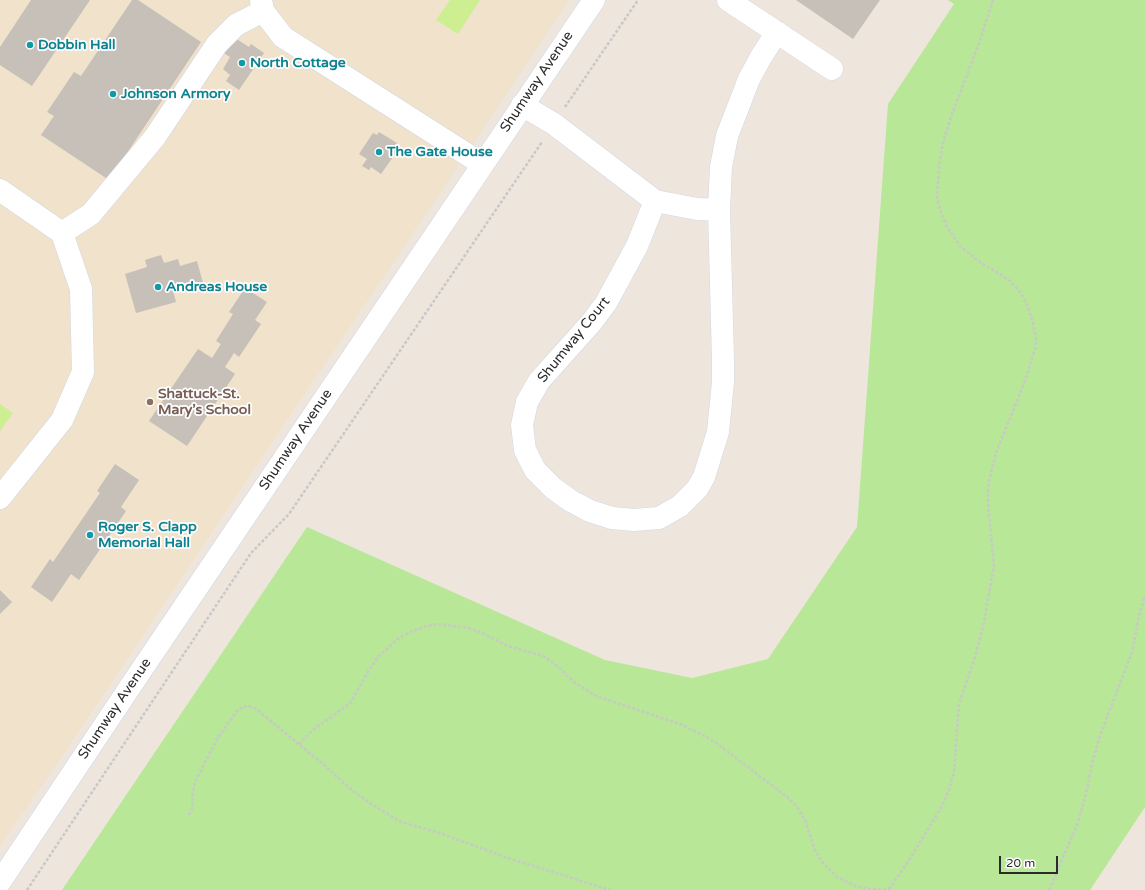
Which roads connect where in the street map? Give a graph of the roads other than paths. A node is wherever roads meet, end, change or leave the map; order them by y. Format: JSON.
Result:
{"nodes":[{"id":1,"x":594,"y":0,"type":"edge"},
{"id":2,"x":728,"y":0,"type":"edge"},
{"id":3,"x":262,"y":6,"type":"edge"},
{"id":4,"x":777,"y":32,"type":"junction"},
{"id":5,"x":832,"y":69,"type":"dead end"},
{"id":6,"x":522,"y":105,"type":"junction"},
{"id":7,"x":482,"y":164,"type":"junction"},
{"id":8,"x":0,"y":190,"type":"edge"},
{"id":9,"x":655,"y":201,"type":"junction"},
{"id":10,"x":718,"y":210,"type":"junction"},
{"id":11,"x":62,"y":233,"type":"junction"},
{"id":12,"x":0,"y":498,"type":"edge"},
{"id":13,"x":0,"y":882,"type":"edge"}],
"edges":[{"from":1,"to":6,"type":"street","name":"Shumway Avenue"},
{"from":2,"to":4,"type":"street"},
{"from":3,"to":7,"type":"street"},
{"from":3,"to":11,"type":"street"},
{"from":4,"to":5,"type":"street"},
{"from":4,"to":10,"type":"street","name":"Shumway Court"},
{"from":6,"to":7,"type":"street","name":"Shumway Avenue"},
{"from":6,"to":9,"type":"street"},
{"from":7,"to":13,"type":"street","name":"Shumway Avenue"},
{"from":8,"to":11,"type":"street"},
{"from":9,"to":10,"type":"street"},
{"from":9,"to":10,"type":"street","name":"Shumway Court"},
{"from":11,"to":12,"type":"street"}]}
